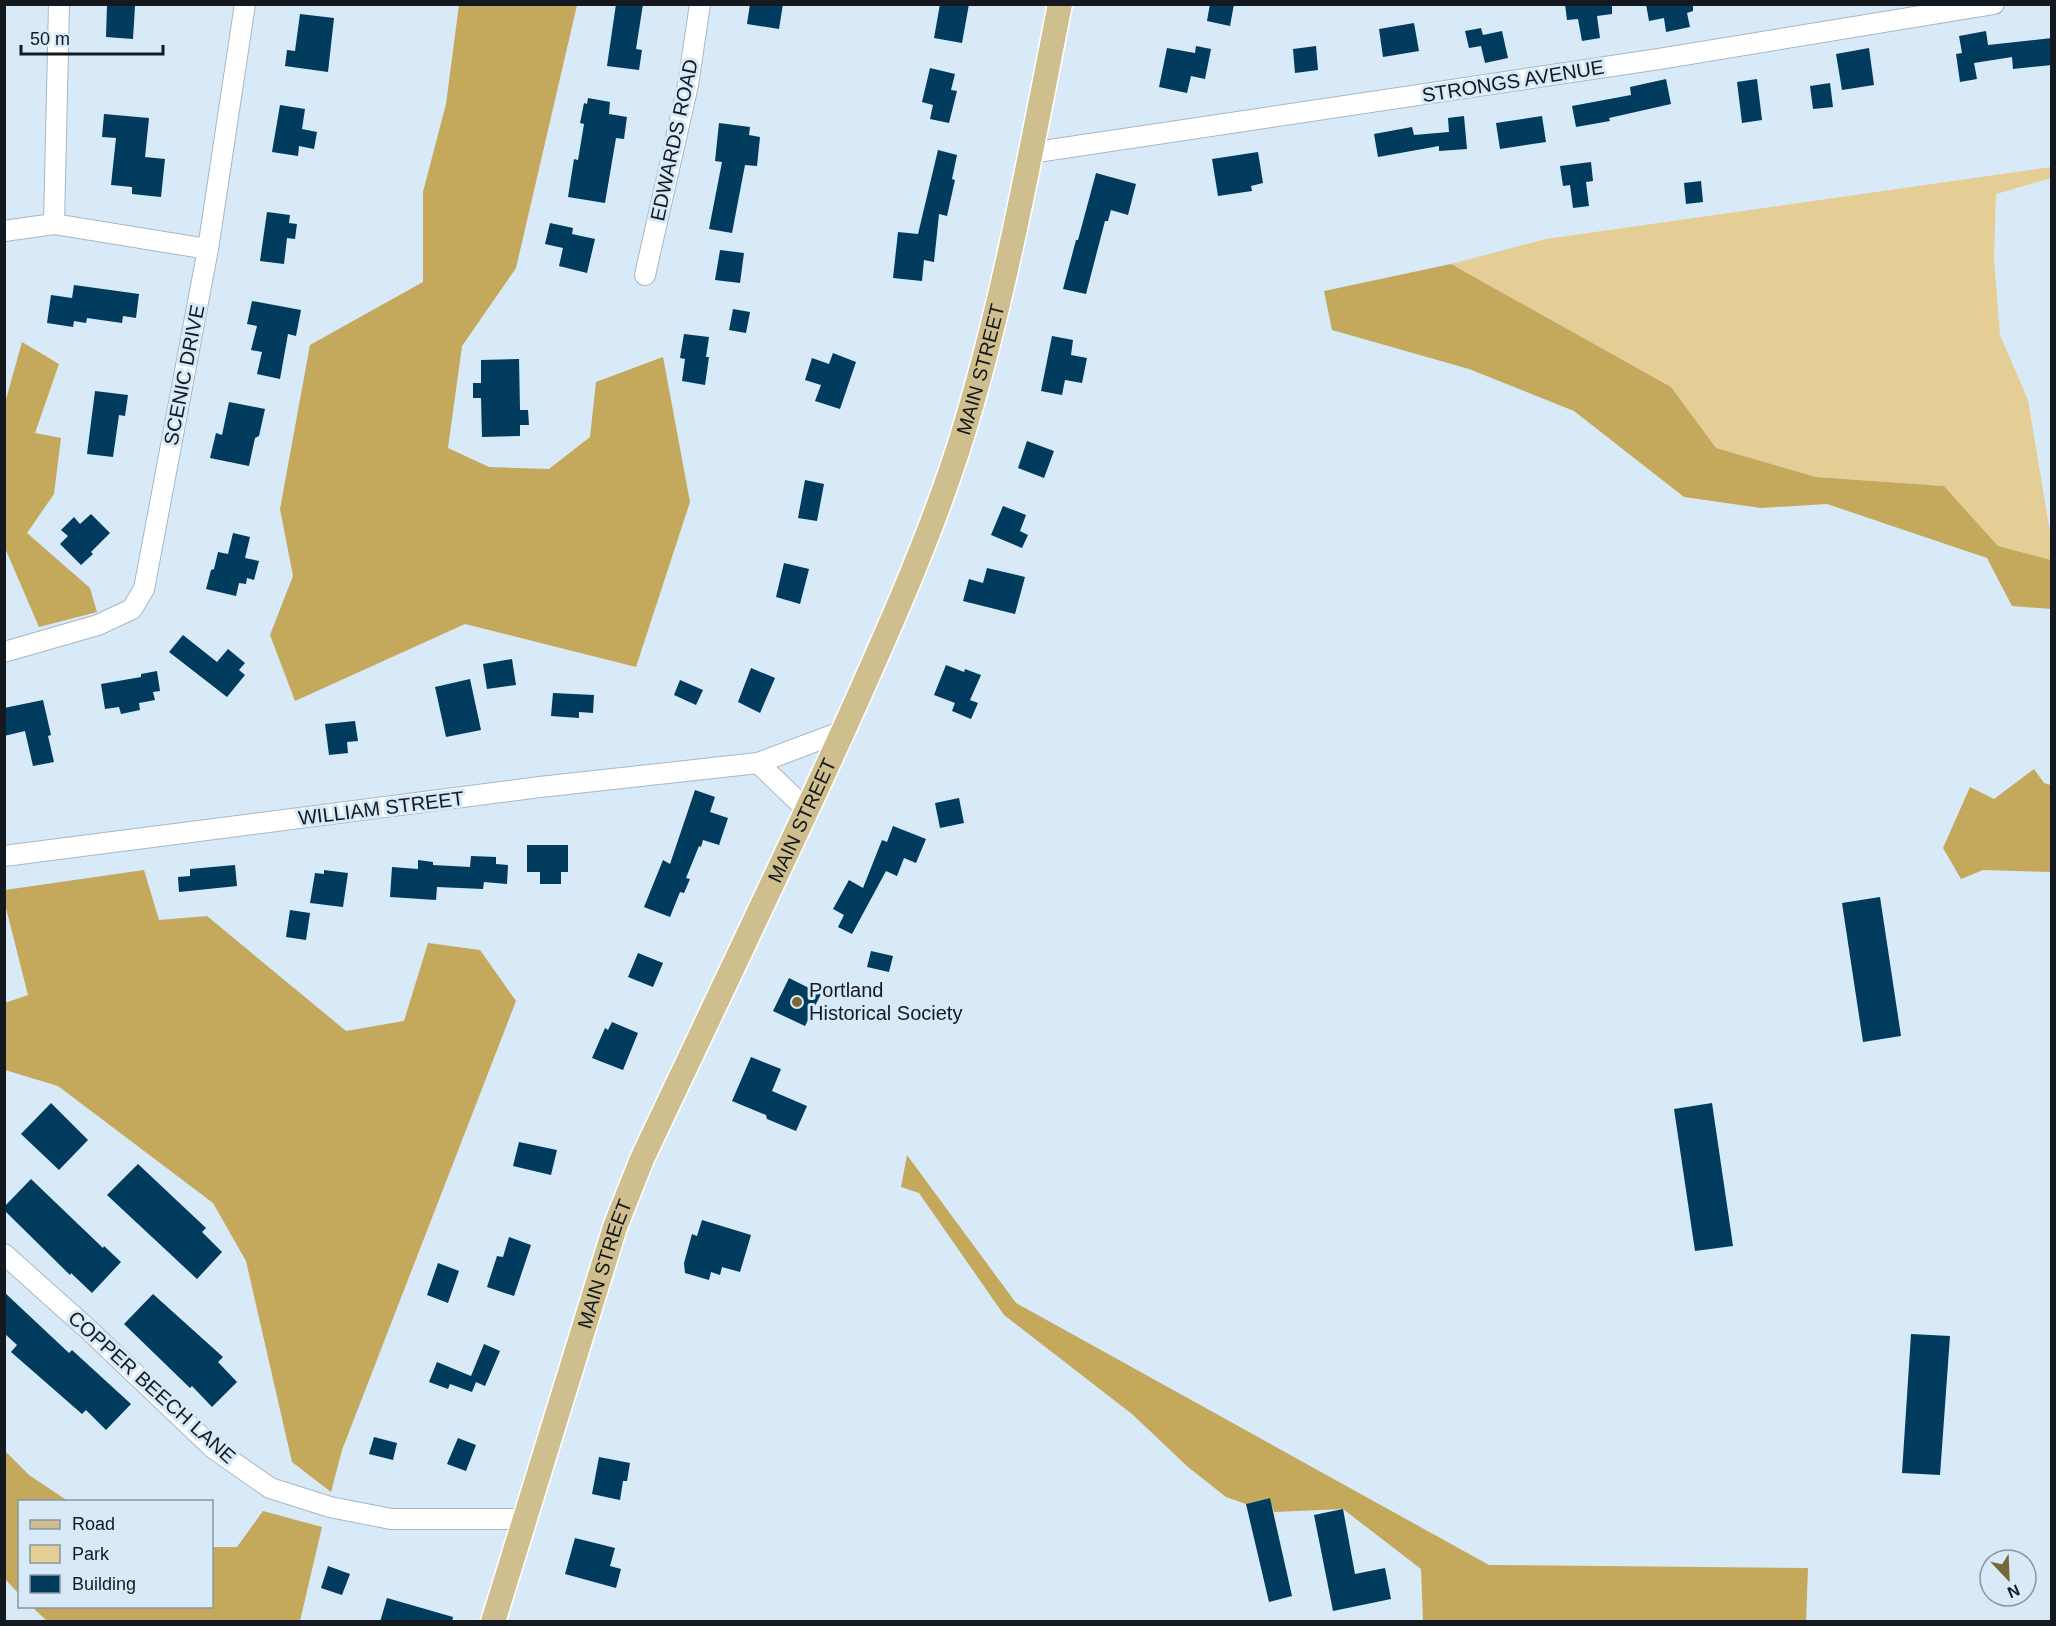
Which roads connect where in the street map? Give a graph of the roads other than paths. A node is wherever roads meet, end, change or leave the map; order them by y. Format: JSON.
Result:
{"nodes":[{"id":1,"x":59,"y":4,"type":"edge"},
{"id":2,"x":245,"y":4,"type":"edge"},
{"id":3,"x":700,"y":4,"type":"edge"},
{"id":4,"x":1060,"y":4,"type":"edge"},
{"id":5,"x":1995,"y":4,"type":"edge"},
{"id":6,"x":1030,"y":153,"type":"junction"},
{"id":7,"x":54,"y":224,"type":"junction"},
{"id":8,"x":4,"y":231,"type":"edge"},
{"id":9,"x":208,"y":249,"type":"junction"},
{"id":10,"x":645,"y":275,"type":"dead end"},
{"id":11,"x":4,"y":652,"type":"edge"},
{"id":12,"x":843,"y":731,"type":"junction"},
{"id":13,"x":758,"y":763,"type":"junction"},
{"id":14,"x":807,"y":810,"type":"junction"},
{"id":15,"x":4,"y":856,"type":"edge"},
{"id":16,"x":4,"y":1254,"type":"edge"},
{"id":17,"x":524,"y":1519,"type":"junction"},
{"id":18,"x":493,"y":1622,"type":"edge"}],
"edges":[{"from":1,"to":7,"type":"street"},
{"from":2,"to":9,"type":"street","name":"SCENIC DRIVE"},
{"from":3,"to":10,"type":"street","name":"EDWARDS ROAD"},
{"from":4,"to":6,"type":"main road","name":"MAIN STREET"},
{"from":5,"to":6,"type":"street","name":"STRONGS AVENUE"},
{"from":6,"to":12,"type":"main road","name":"MAIN STREET"},
{"from":7,"to":8,"type":"street"},
{"from":7,"to":9,"type":"street"},
{"from":9,"to":11,"type":"street","name":"SCENIC DRIVE"},
{"from":12,"to":13,"type":"street","name":"WILLIAM STREET"},
{"from":12,"to":14,"type":"main road","name":"MAIN STREET"},
{"from":13,"to":14,"type":"street"},
{"from":13,"to":15,"type":"street","name":"WILLIAM STREET"},
{"from":14,"to":17,"type":"main road","name":"MAIN STREET"},
{"from":16,"to":17,"type":"street","name":"COPPER BEECH LANE"},
{"from":17,"to":18,"type":"main road","name":"MAIN STREET"}]}
